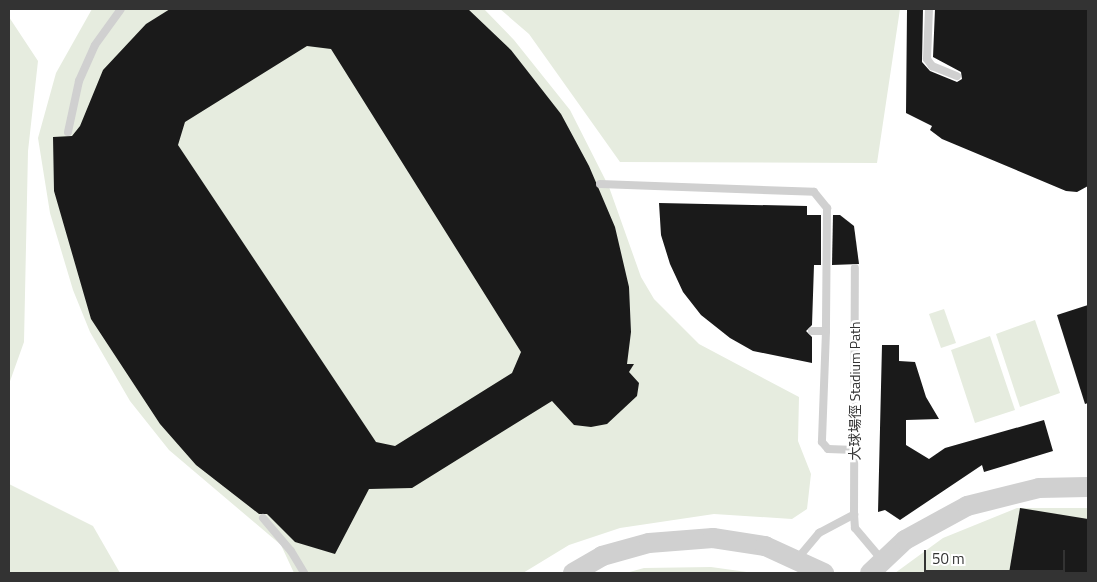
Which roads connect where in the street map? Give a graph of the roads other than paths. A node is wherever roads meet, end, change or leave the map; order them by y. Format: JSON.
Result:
{"nodes":[{"id":1,"x":120,"y":9,"type":"edge"},
{"id":2,"x":929,"y":9,"type":"edge"},
{"id":3,"x":957,"y":76,"type":"dead end"},
{"id":4,"x":68,"y":132,"type":"dead end"},
{"id":5,"x":600,"y":184,"type":"dead end"},
{"id":6,"x":855,"y":268,"type":"dead end"},
{"id":7,"x":812,"y":331,"type":"dead end"},
{"id":8,"x":826,"y":331,"type":"junction"},
{"id":9,"x":855,"y":450,"type":"junction"},
{"id":10,"x":1088,"y":488,"type":"edge"},
{"id":11,"x":854,"y":514,"type":"junction"},
{"id":12,"x":263,"y":518,"type":"dead end"},
{"id":13,"x":798,"y":558,"type":"junction"},
{"id":14,"x":876,"y":566,"type":"edge"},
{"id":15,"x":304,"y":573,"type":"edge"},
{"id":16,"x":574,"y":573,"type":"edge"},
{"id":17,"x":824,"y":573,"type":"edge"}],
"edges":[{"from":1,"to":4,"type":"lane"},
{"from":2,"to":3,"type":"lane"},
{"from":5,"to":8,"type":"lane"},
{"from":6,"to":9,"type":"lane","name":"大球場徑 Stadium Path"},
{"from":7,"to":8,"type":"lane"},
{"from":8,"to":9,"type":"lane"},
{"from":9,"to":11,"type":"lane","name":"大球場徑 Stadium Path"},
{"from":10,"to":14,"type":"street"},
{"from":11,"to":13,"type":"lane"},
{"from":11,"to":14,"type":"lane","name":"大球場徑 Stadium Path"},
{"from":12,"to":15,"type":"lane"},
{"from":13,"to":16,"type":"street"},
{"from":13,"to":17,"type":"street"}]}
